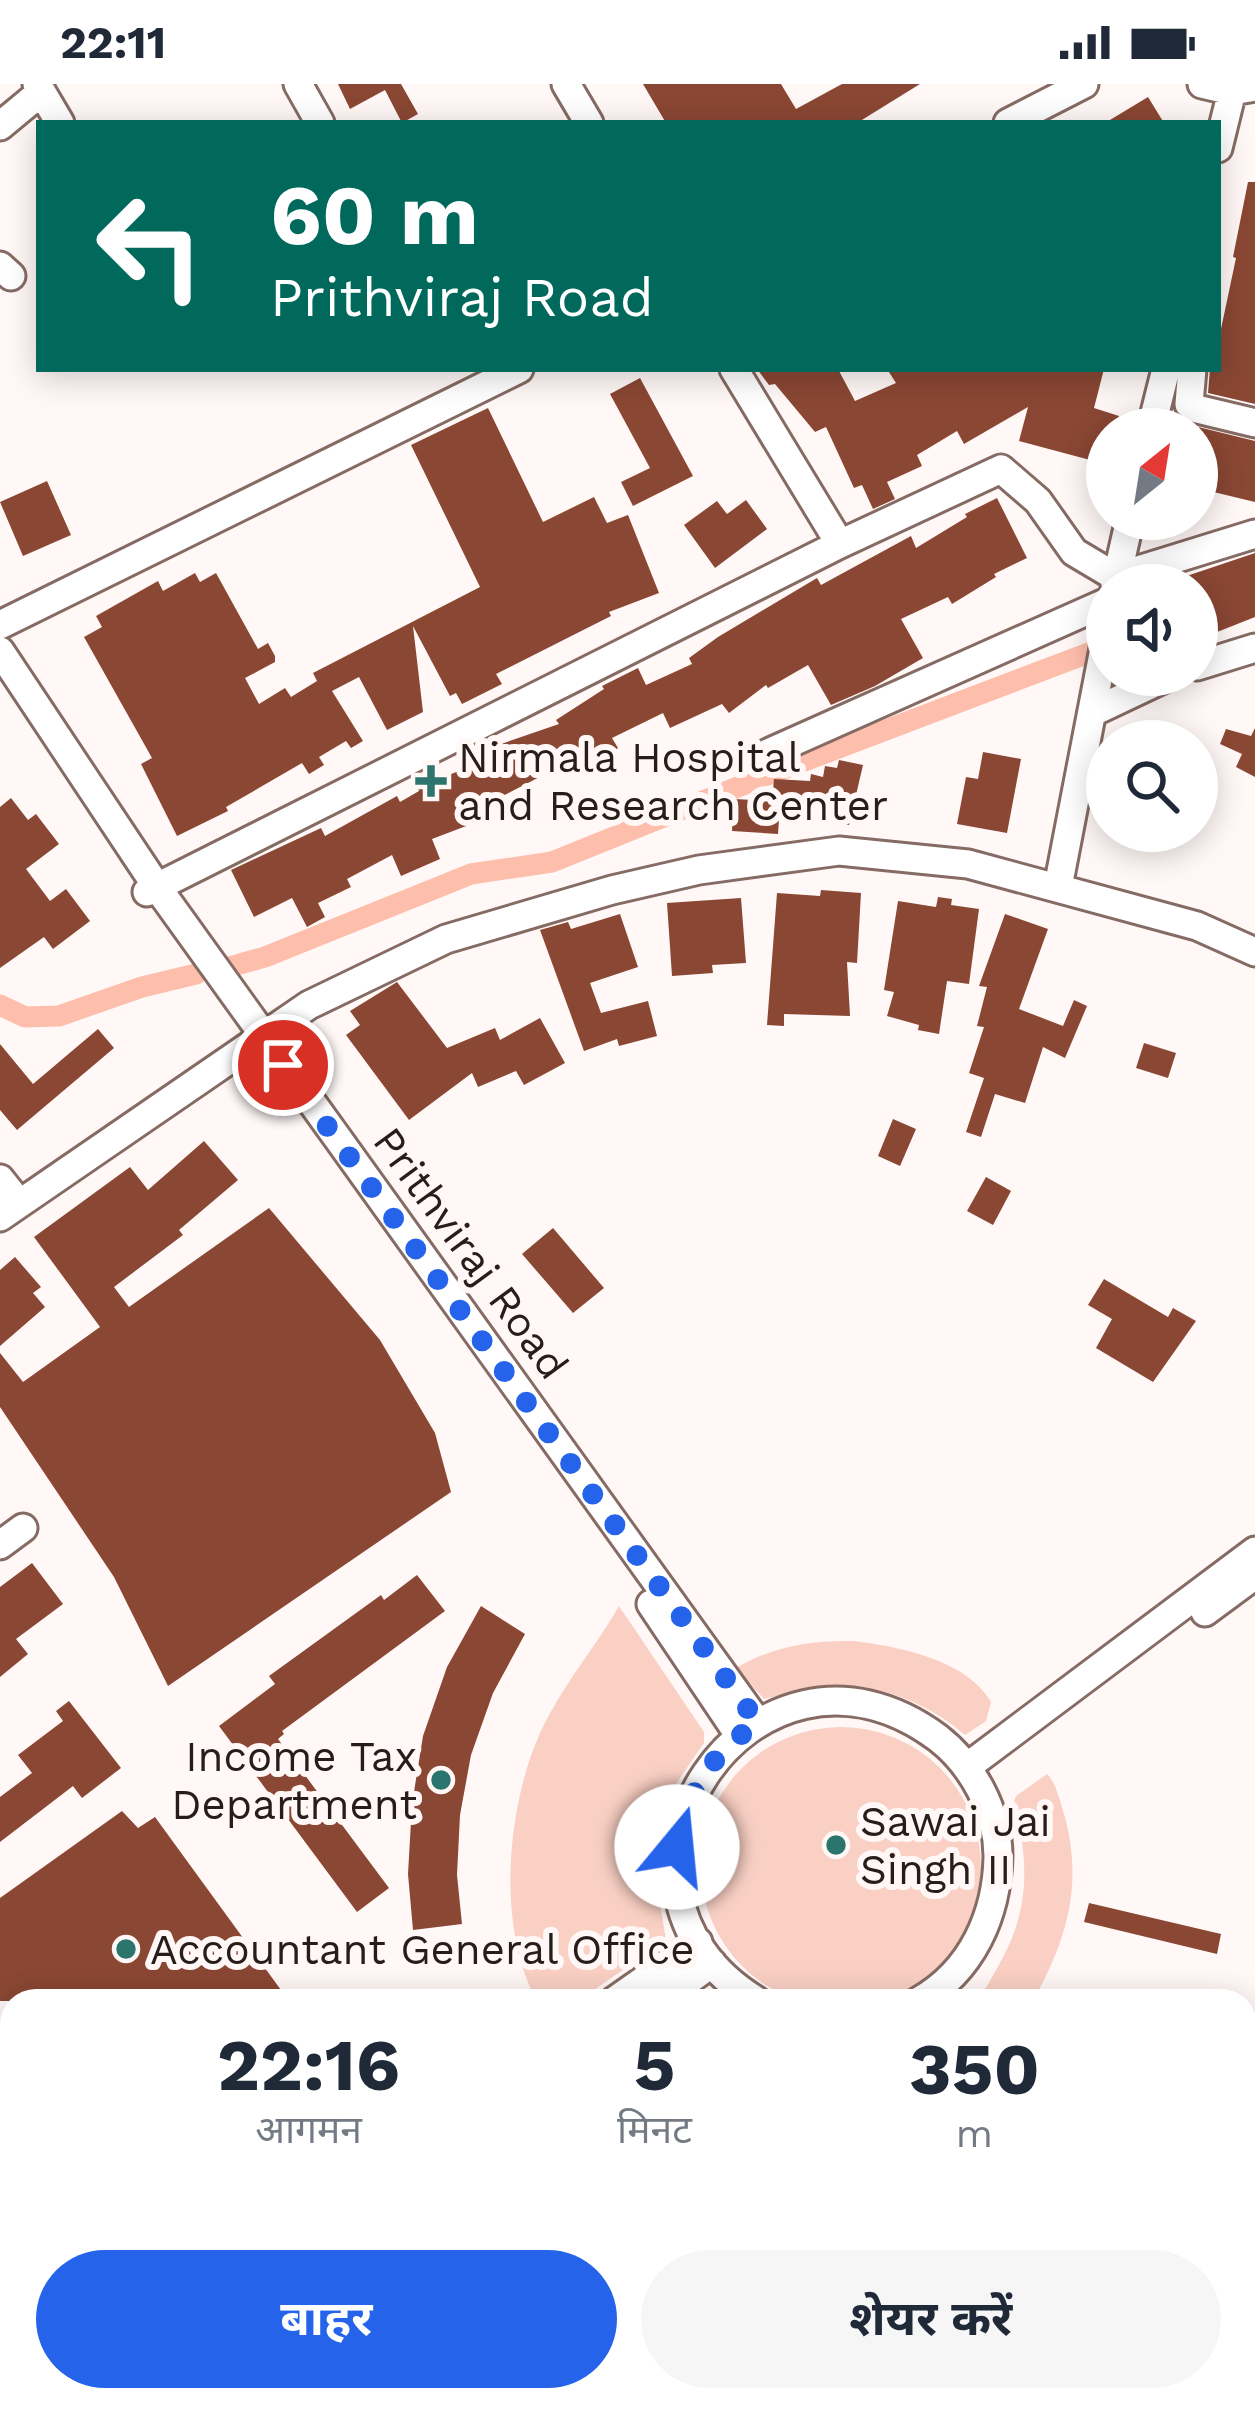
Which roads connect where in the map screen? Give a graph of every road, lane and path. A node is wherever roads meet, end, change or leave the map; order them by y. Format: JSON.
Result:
{"nodes":[{"id":1,"x":298,"y":84,"type":"edge"},
{"id":2,"x":566,"y":84,"type":"edge"},
{"id":3,"x":1084,"y":84,"type":"edge"},
{"id":4,"x":1202,"y":84,"type":"edge"},
{"id":5,"x":39,"y":88,"type":"edge"},
{"id":6,"x":1243,"y":89,"type":"edge"},
{"id":7,"x":58,"y":120,"type":"edge"},
{"id":8,"x":318,"y":120,"type":"edge"},
{"id":9,"x":587,"y":120,"type":"edge"},
{"id":10,"x":1014,"y":120,"type":"edge"},
{"id":11,"x":0,"y":126,"type":"edge"},
{"id":12,"x":1221,"y":141,"type":"edge"},
{"id":13,"x":513,"y":372,"type":"edge"},
{"id":14,"x":736,"y":372,"type":"edge"},
{"id":15,"x":1165,"y":372,"type":"edge"},
{"id":16,"x":1192,"y":372,"type":"edge"},
{"id":17,"x":1156,"y":408,"type":"edge"},
{"id":18,"x":1255,"y":424,"type":"edge"},
{"id":19,"x":1255,"y":534,"type":"edge"},
{"id":20,"x":840,"y":544,"type":"junction"},
{"id":21,"x":1087,"y":564,"type":"edge"},
{"id":22,"x":1176,"y":564,"type":"edge"},
{"id":23,"x":1086,"y":601,"type":"edge"},
{"id":24,"x":0,"y":625,"type":"edge"},
{"id":25,"x":1255,"y":648,"type":"edge"},
{"id":26,"x":0,"y":651,"type":"edge"},
{"id":27,"x":1218,"y":659,"type":"edge"},
{"id":28,"x":0,"y":682,"type":"edge"},
{"id":29,"x":1095,"y":696,"type":"edge"},
{"id":30,"x":1118,"y":696,"type":"edge"},
{"id":31,"x":1093,"y":706,"type":"junction"},
{"id":32,"x":768,"y":753,"type":"dead end"},
{"id":33,"x":1058,"y":887,"type":"junction"},
{"id":34,"x":152,"y":890,"type":"junction"},
{"id":35,"x":1255,"y":952,"type":"edge"},
{"id":36,"x":258,"y":1040,"type":"junction"},
{"id":37,"x":0,"y":1179,"type":"edge"},
{"id":38,"x":9,"y":1210,"type":"edge"},
{"id":39,"x":1255,"y":1551,"type":"edge"},
{"id":40,"x":1255,"y":1575,"type":"edge"},
{"id":41,"x":749,"y":1729,"type":"junction"},
{"id":42,"x":972,"y":1774,"type":"junction"},
{"id":43,"x":705,"y":1953,"type":"junction"},
{"id":44,"x":637,"y":1989,"type":"edge"},
{"id":45,"x":671,"y":1989,"type":"edge"},
{"id":46,"x":744,"y":1989,"type":"edge"},
{"id":47,"x":938,"y":1989,"type":"edge"}],
"edges":[{"from":1,"to":8,"type":"street"},
{"from":2,"to":9,"type":"street"},
{"from":3,"to":10,"type":"street"},
{"from":4,"to":6,"type":"street"},
{"from":5,"to":7,"type":"street"},
{"from":5,"to":11,"type":"street"},
{"from":6,"to":12,"type":"street"},
{"from":13,"to":24,"type":"street"},
{"from":14,"to":20,"type":"street"},
{"from":15,"to":17,"type":"street"},
{"from":16,"to":18,"type":"street"},
{"from":19,"to":22,"type":"street"},
{"from":20,"to":21,"type":"street"},
{"from":20,"to":34,"type":"street"},
{"from":23,"to":32,"type":"street"},
{"from":25,"to":27,"type":"street"},
{"from":26,"to":34,"type":"street","name":"Prithviraj Road"},
{"from":28,"to":34,"type":"street","name":"Prithviraj Road"},
{"from":29,"to":31,"type":"street"},
{"from":30,"to":31,"type":"street"},
{"from":31,"to":33,"type":"street"},
{"from":33,"to":35,"type":"street"},
{"from":33,"to":36,"type":"street"},
{"from":34,"to":36,"type":"street","name":"Prithviraj Road"},
{"from":36,"to":38,"type":"street"},
{"from":36,"to":41,"type":"street","name":"Prithviraj Road"},
{"from":37,"to":38,"type":"street"},
{"from":39,"to":42,"type":"street"},
{"from":40,"to":42,"type":"street"},
{"from":41,"to":42,"type":"street"},
{"from":41,"to":43,"type":"street"},
{"from":42,"to":47,"type":"street"},
{"from":43,"to":44,"type":"street"},
{"from":43,"to":45,"type":"street"},
{"from":43,"to":46,"type":"street"}]}
